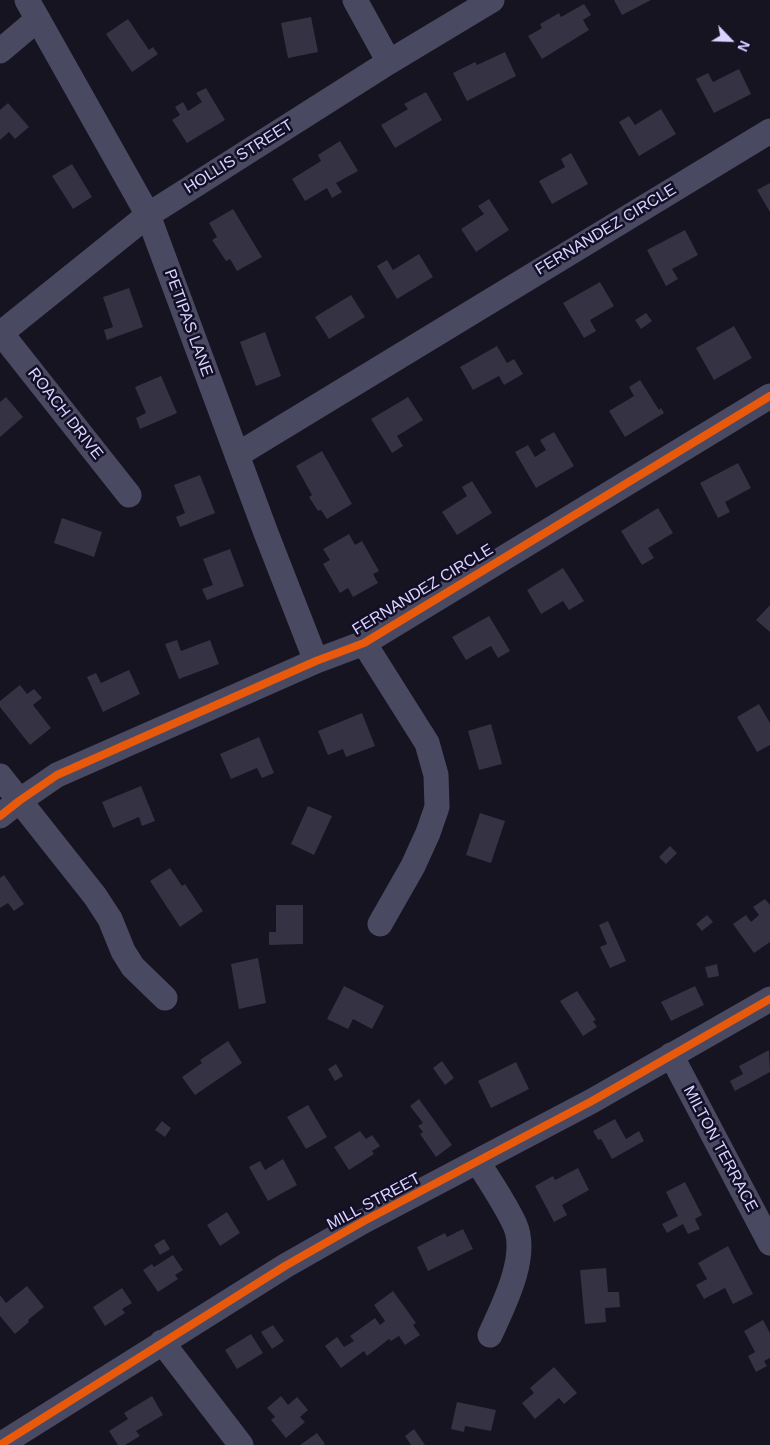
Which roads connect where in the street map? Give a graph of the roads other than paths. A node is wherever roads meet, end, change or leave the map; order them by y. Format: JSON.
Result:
{"nodes":[{"id":1,"x":355,"y":0,"type":"edge"},
{"id":2,"x":492,"y":0,"type":"edge"},
{"id":3,"x":32,"y":10,"type":"edge"},
{"id":4,"x":0,"y":51,"type":"edge"},
{"id":5,"x":389,"y":62,"type":"junction"},
{"id":6,"x":770,"y":131,"type":"edge"},
{"id":7,"x":148,"y":215,"type":"junction"},
{"id":8,"x":1,"y":334,"type":"edge"},
{"id":9,"x":770,"y":396,"type":"edge"},
{"id":10,"x":237,"y":455,"type":"junction"},
{"id":11,"x":129,"y":495,"type":"dead end"},
{"id":12,"x":364,"y":643,"type":"junction"},
{"id":13,"x":316,"y":661,"type":"junction"},
{"id":14,"x":0,"y":776,"type":"edge"},
{"id":15,"x":19,"y":801,"type":"junction"},
{"id":16,"x":0,"y":816,"type":"edge"},
{"id":17,"x":380,"y":924,"type":"dead end"},
{"id":18,"x":165,"y":998,"type":"dead end"},
{"id":19,"x":770,"y":999,"type":"edge"},
{"id":20,"x":671,"y":1055,"type":"junction"},
{"id":21,"x":478,"y":1162,"type":"junction"},
{"id":22,"x":770,"y":1243,"type":"edge"},
{"id":23,"x":490,"y":1334,"type":"dead end"},
{"id":24,"x":162,"y":1342,"type":"junction"},
{"id":25,"x":0,"y":1445,"type":"edge"},
{"id":26,"x":241,"y":1445,"type":"edge"}],
"edges":[{"from":1,"to":5,"type":"street"},
{"from":2,"to":5,"type":"street","name":"HOLLIS STREET"},
{"from":3,"to":4,"type":"street"},
{"from":3,"to":7,"type":"street","name":"PETIPAS LANE"},
{"from":5,"to":7,"type":"street","name":"HOLLIS STREET"},
{"from":6,"to":10,"type":"street","name":"FERNANDEZ CIRCLE"},
{"from":7,"to":8,"type":"street","name":"HOLLIS STREET"},
{"from":7,"to":10,"type":"street","name":"PETIPAS LANE"},
{"from":8,"to":11,"type":"street","name":"ROACH DRIVE"},
{"from":9,"to":12,"type":"street","name":"FERNANDEZ CIRCLE"},
{"from":10,"to":13,"type":"street","name":"PETIPAS LANE"},
{"from":12,"to":13,"type":"street","name":"FERNANDEZ CIRCLE"},
{"from":12,"to":17,"type":"street"},
{"from":13,"to":15,"type":"street","name":"FERNANDEZ CIRCLE"},
{"from":14,"to":15,"type":"street"},
{"from":15,"to":16,"type":"street","name":"FERNANDEZ CIRCLE"},
{"from":15,"to":18,"type":"street"},
{"from":19,"to":20,"type":"street","name":"MILL STREET"},
{"from":20,"to":21,"type":"street","name":"MILL STREET"},
{"from":20,"to":22,"type":"street","name":"MILTON TERRACE"},
{"from":21,"to":23,"type":"street"},
{"from":21,"to":24,"type":"street","name":"MILL STREET"},
{"from":24,"to":25,"type":"street","name":"MILL STREET"},
{"from":24,"to":26,"type":"street"}]}
